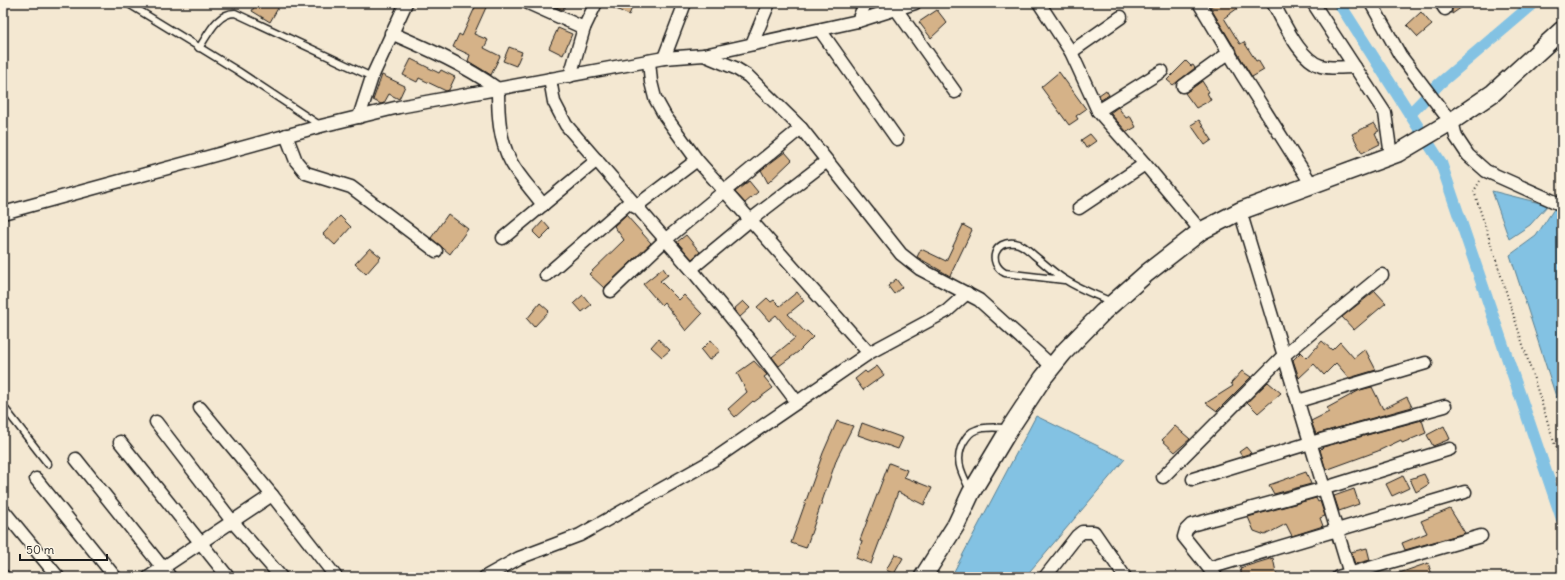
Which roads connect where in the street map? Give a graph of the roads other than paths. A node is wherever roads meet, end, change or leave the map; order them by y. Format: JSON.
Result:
{"nodes":[{"id":1,"x":127,"y":3,"type":"edge"},
{"id":2,"x":406,"y":3,"type":"edge"},
{"id":3,"x":528,"y":3,"type":"edge"},
{"id":4,"x":596,"y":3,"type":"edge"},
{"id":5,"x":685,"y":3,"type":"edge"},
{"id":6,"x":769,"y":3,"type":"edge"},
{"id":7,"x":864,"y":3,"type":"edge"},
{"id":8,"x":915,"y":3,"type":"edge"},
{"id":9,"x":1039,"y":3,"type":"edge"},
{"id":10,"x":1200,"y":3,"type":"edge"},
{"id":11,"x":1273,"y":3,"type":"edge"},
{"id":12,"x":1313,"y":3,"type":"edge"},
{"id":13,"x":1371,"y":3,"type":"edge"},
{"id":14,"x":896,"y":9,"type":"junction"},
{"id":15,"x":1121,"y":17,"type":"dead end"},
{"id":16,"x":858,"y":21,"type":"junction"},
{"id":17,"x":584,"y":28,"type":"junction"},
{"id":18,"x":820,"y":30,"type":"junction"},
{"id":19,"x":1562,"y":30,"type":"edge"},
{"id":20,"x":391,"y":33,"type":"junction"},
{"id":21,"x":752,"y":44,"type":"junction"},
{"id":22,"x":199,"y":48,"type":"junction"},
{"id":23,"x":1071,"y":52,"type":"junction"},
{"id":24,"x":1230,"y":52,"type":"junction"},
{"id":25,"x":704,"y":55,"type":"junction"},
{"id":26,"x":664,"y":58,"type":"junction"},
{"id":27,"x":649,"y":61,"type":"junction"},
{"id":28,"x":1355,"y":67,"type":"junction"},
{"id":29,"x":1162,"y":71,"type":"dead end"},
{"id":30,"x":570,"y":76,"type":"junction"},
{"id":31,"x":372,"y":77,"type":"junction"},
{"id":32,"x":550,"y":79,"type":"junction"},
{"id":33,"x":1184,"y":86,"type":"dead end"},
{"id":34,"x":498,"y":89,"type":"junction"},
{"id":35,"x":956,"y":92,"type":"dead end"},
{"id":36,"x":1098,"y":111,"type":"junction"},
{"id":37,"x":359,"y":117,"type":"junction"},
{"id":38,"x":1447,"y":119,"type":"junction"},
{"id":39,"x":321,"y":126,"type":"junction"},
{"id":40,"x":801,"y":128,"type":"junction"},
{"id":41,"x":286,"y":135,"type":"junction"},
{"id":42,"x":897,"y":139,"type":"dead end"},
{"id":43,"x":1395,"y":154,"type":"junction"},
{"id":44,"x":597,"y":160,"type":"junction"},
{"id":45,"x":697,"y":160,"type":"junction"},
{"id":46,"x":827,"y":161,"type":"junction"},
{"id":47,"x":1145,"y":164,"type":"junction"},
{"id":48,"x":1312,"y":185,"type":"junction"},
{"id":49,"x":723,"y":191,"type":"junction"},
{"id":50,"x":633,"y":204,"type":"junction"},
{"id":51,"x":543,"y":205,"type":"junction"},
{"id":52,"x":1562,"y":205,"type":"edge"},
{"id":53,"x":1079,"y":208,"type":"dead end"},
{"id":54,"x":1240,"y":211,"type":"junction"},
{"id":55,"x":3,"y":213,"type":"edge"},
{"id":56,"x":750,"y":221,"type":"junction"},
{"id":57,"x":1201,"y":231,"type":"junction"},
{"id":58,"x":503,"y":238,"type":"dead end"},
{"id":59,"x":665,"y":240,"type":"junction"},
{"id":60,"x":436,"y":251,"type":"dead end"},
{"id":61,"x":691,"y":269,"type":"junction"},
{"id":62,"x":546,"y":275,"type":"dead end"},
{"id":63,"x":1382,"y":275,"type":"dead end"},
{"id":64,"x":1064,"y":280,"type":"junction"},
{"id":65,"x":611,"y":290,"type":"dead end"},
{"id":66,"x":967,"y":293,"type":"junction"},
{"id":67,"x":1114,"y":302,"type":"junction"},
{"id":68,"x":869,"y":353,"type":"junction"},
{"id":69,"x":1283,"y":356,"type":"junction"},
{"id":70,"x":1426,"y":363,"type":"dead end"},
{"id":71,"x":1052,"y":366,"type":"junction"},
{"id":72,"x":1298,"y":401,"type":"junction"},
{"id":73,"x":797,"y":402,"type":"junction"},
{"id":74,"x":3,"y":406,"type":"edge"},
{"id":75,"x":1445,"y":406,"type":"dead end"},
{"id":76,"x":200,"y":408,"type":"dead end"},
{"id":77,"x":156,"y":422,"type":"dead end"},
{"id":78,"x":1010,"y":428,"type":"junction"},
{"id":79,"x":120,"y":442,"type":"dead end"},
{"id":80,"x":1310,"y":443,"type":"junction"},
{"id":81,"x":1450,"y":449,"type":"dead end"},
{"id":82,"x":76,"y":459,"type":"dead end"},
{"id":83,"x":48,"y":464,"type":"dead end"},
{"id":84,"x":1163,"y":477,"type":"dead end"},
{"id":85,"x":36,"y":479,"type":"dead end"},
{"id":86,"x":1193,"y":479,"type":"dead end"},
{"id":87,"x":1324,"y":488,"type":"junction"},
{"id":88,"x":1465,"y":492,"type":"dead end"},
{"id":89,"x":972,"y":493,"type":"junction"},
{"id":90,"x":272,"y":495,"type":"junction"},
{"id":91,"x":3,"y":510,"type":"edge"},
{"id":92,"x":232,"y":521,"type":"junction"},
{"id":93,"x":1338,"y":529,"type":"junction"},
{"id":94,"x":1481,"y":536,"type":"dead end"},
{"id":95,"x":200,"y":543,"type":"junction"},
{"id":96,"x":167,"y":572,"type":"edge"},
{"id":97,"x":1213,"y":573,"type":"edge"},
{"id":98,"x":1347,"y":576,"type":"edge"},
{"id":99,"x":58,"y":577,"type":"edge"},
{"id":100,"x":115,"y":577,"type":"edge"},
{"id":101,"x":149,"y":577,"type":"edge"},
{"id":102,"x":228,"y":577,"type":"edge"},
{"id":103,"x":280,"y":577,"type":"edge"},
{"id":104,"x":336,"y":577,"type":"edge"},
{"id":105,"x":485,"y":577,"type":"edge"},
{"id":106,"x":923,"y":577,"type":"edge"},
{"id":107,"x":1045,"y":577,"type":"edge"},
{"id":108,"x":1125,"y":577,"type":"edge"}],
"edges":[{"from":1,"to":22,"type":"lane"},
{"from":2,"to":20,"type":"street"},
{"from":3,"to":17,"type":"street"},
{"from":4,"to":17,"type":"street"},
{"from":5,"to":26,"type":"street"},
{"from":6,"to":21,"type":"street"},
{"from":7,"to":16,"type":"street"},
{"from":8,"to":14,"type":"street"},
{"from":9,"to":23,"type":"street"},
{"from":10,"to":24,"type":"street"},
{"from":11,"to":28,"type":"street"},
{"from":12,"to":28,"type":"street"},
{"from":13,"to":38,"type":"street"},
{"from":14,"to":16,"type":"street"},
{"from":14,"to":35,"type":"street"},
{"from":15,"to":23,"type":"street"},
{"from":16,"to":18,"type":"street"},
{"from":17,"to":30,"type":"street"},
{"from":18,"to":21,"type":"street"},
{"from":18,"to":42,"type":"street"},
{"from":19,"to":38,"type":"main road"},
{"from":20,"to":31,"type":"street"},
{"from":20,"to":34,"type":"street"},
{"from":21,"to":25,"type":"street"},
{"from":22,"to":31,"type":"lane"},
{"from":22,"to":39,"type":"lane"},
{"from":23,"to":36,"type":"street"},
{"from":24,"to":33,"type":"street"},
{"from":24,"to":48,"type":"street"},
{"from":25,"to":26,"type":"street"},
{"from":25,"to":40,"type":"street"},
{"from":26,"to":27,"type":"street"},
{"from":27,"to":30,"type":"street"},
{"from":27,"to":45,"type":"street"},
{"from":28,"to":43,"type":"street"},
{"from":29,"to":36,"type":"street"},
{"from":30,"to":32,"type":"street"},
{"from":31,"to":37,"type":"street"},
{"from":32,"to":34,"type":"street"},
{"from":32,"to":44,"type":"street"},
{"from":34,"to":37,"type":"street"},
{"from":34,"to":51,"type":"street"},
{"from":36,"to":47,"type":"street"},
{"from":37,"to":39,"type":"street"},
{"from":38,"to":43,"type":"main road"},
{"from":38,"to":52,"type":"street"},
{"from":39,"to":41,"type":"street"},
{"from":40,"to":46,"type":"street"},
{"from":40,"to":49,"type":"street"},
{"from":41,"to":55,"type":"street"},
{"from":41,"to":60,"type":"street"},
{"from":43,"to":48,"type":"main road"},
{"from":44,"to":50,"type":"street"},
{"from":44,"to":51,"type":"street"},
{"from":45,"to":49,"type":"street"},
{"from":45,"to":50,"type":"street"},
{"from":46,"to":56,"type":"street"},
{"from":46,"to":66,"type":"street"},
{"from":47,"to":53,"type":"street"},
{"from":47,"to":57,"type":"street"},
{"from":48,"to":54,"type":"main road"},
{"from":49,"to":56,"type":"street"},
{"from":49,"to":59,"type":"street"},
{"from":50,"to":59,"type":"street"},
{"from":50,"to":62,"type":"street"},
{"from":51,"to":58,"type":"street"},
{"from":54,"to":57,"type":"main road"},
{"from":54,"to":69,"type":"street"},
{"from":56,"to":61,"type":"street"},
{"from":56,"to":68,"type":"street"},
{"from":57,"to":67,"type":"main road"},
{"from":59,"to":61,"type":"street"},
{"from":59,"to":65,"type":"street"},
{"from":61,"to":73,"type":"street"},
{"from":63,"to":69,"type":"street"},
{"from":64,"to":64,"type":"lane"},
{"from":64,"to":67,"type":"lane"},
{"from":66,"to":68,"type":"street"},
{"from":66,"to":71,"type":"street"},
{"from":67,"to":71,"type":"main road"},
{"from":68,"to":73,"type":"street"},
{"from":69,"to":72,"type":"street"},
{"from":69,"to":84,"type":"street"},
{"from":70,"to":72,"type":"street"},
{"from":71,"to":78,"type":"main road"},
{"from":72,"to":80,"type":"street"},
{"from":73,"to":105,"type":"street"},
{"from":74,"to":83,"type":"lane"},
{"from":75,"to":80,"type":"street"},
{"from":76,"to":90,"type":"street"},
{"from":77,"to":92,"type":"street"},
{"from":78,"to":89,"type":"main road"},
{"from":78,"to":89,"type":"lane"},
{"from":79,"to":95,"type":"street"},
{"from":80,"to":86,"type":"street"},
{"from":80,"to":87,"type":"street"},
{"from":81,"to":87,"type":"street"},
{"from":82,"to":96,"type":"street"},
{"from":85,"to":100,"type":"street"},
{"from":87,"to":93,"type":"street"},
{"from":87,"to":97,"type":"street"},
{"from":88,"to":93,"type":"street"},
{"from":89,"to":106,"type":"main road"},
{"from":90,"to":92,"type":"street"},
{"from":90,"to":104,"type":"street"},
{"from":91,"to":99,"type":"street"},
{"from":92,"to":95,"type":"street"},
{"from":92,"to":103,"type":"street"},
{"from":93,"to":97,"type":"street"},
{"from":93,"to":98,"type":"street"},
{"from":94,"to":98,"type":"street"},
{"from":95,"to":96,"type":"street"},
{"from":95,"to":102,"type":"street"},
{"from":96,"to":101,"type":"street"},
{"from":107,"to":108,"type":"street"}]}
